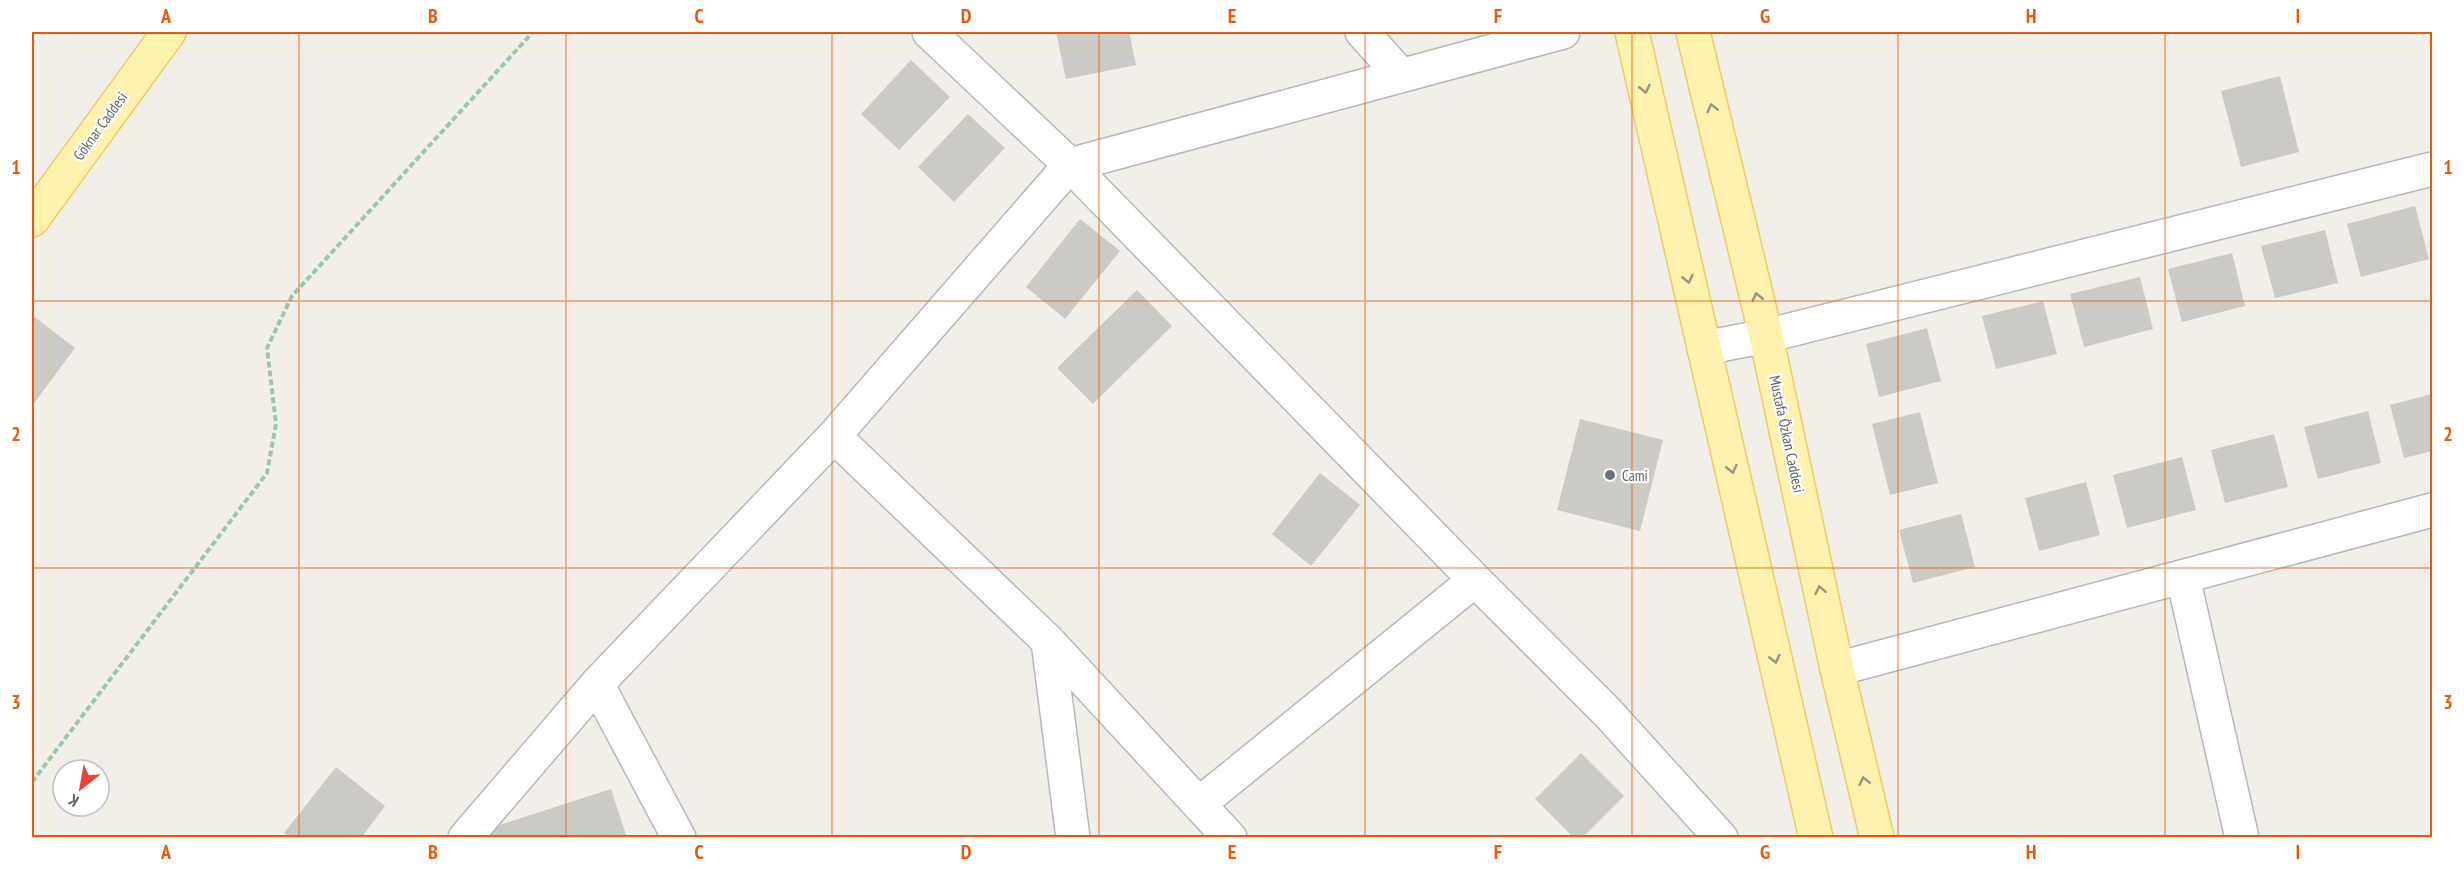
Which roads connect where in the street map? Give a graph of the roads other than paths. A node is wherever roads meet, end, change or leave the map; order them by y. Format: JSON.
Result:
{"nodes":[{"id":1,"x":169,"y":32,"type":"edge"},
{"id":2,"x":929,"y":32,"type":"edge"},
{"id":3,"x":1362,"y":32,"type":"edge"},
{"id":4,"x":1563,"y":32,"type":"edge"},
{"id":5,"x":1632,"y":32,"type":"edge"},
{"id":6,"x":1693,"y":32,"type":"edge"},
{"id":7,"x":1400,"y":74,"type":"junction"},
{"id":8,"x":1070,"y":165,"type":"junction"},
{"id":9,"x":2433,"y":169,"type":"edge"},
{"id":10,"x":32,"y":220,"type":"edge"},
{"id":11,"x":1766,"y":336,"type":"junction"},
{"id":12,"x":1704,"y":348,"type":"junction"},
{"id":13,"x":834,"y":436,"type":"junction"},
{"id":14,"x":2433,"y":510,"type":"edge"},
{"id":15,"x":2182,"y":577,"type":"junction"},
{"id":16,"x":1474,"y":580,"type":"junction"},
{"id":17,"x":1048,"y":641,"type":"junction"},
{"id":18,"x":1837,"y":669,"type":"junction"},
{"id":19,"x":597,"y":684,"type":"junction"},
{"id":20,"x":1199,"y":804,"type":"junction"},
{"id":21,"x":465,"y":837,"type":"edge"},
{"id":22,"x":679,"y":837,"type":"edge"},
{"id":23,"x":1073,"y":837,"type":"edge"},
{"id":24,"x":1230,"y":837,"type":"edge"},
{"id":25,"x":1721,"y":837,"type":"edge"},
{"id":26,"x":1816,"y":837,"type":"edge"},
{"id":27,"x":1877,"y":837,"type":"edge"},
{"id":28,"x":2242,"y":837,"type":"edge"}],
"edges":[{"from":1,"to":10,"type":"main road","name":"Göknar Caddesi"},
{"from":2,"to":8,"type":"street"},
{"from":3,"to":7,"type":"street"},
{"from":4,"to":7,"type":"street"},
{"from":5,"to":12,"type":"main road","one_way":true},
{"from":11,"to":6,"type":"main road","name":"Mustafa Özkan Caddesi","one_way":true},
{"from":7,"to":8,"type":"street"},
{"from":8,"to":13,"type":"street"},
{"from":8,"to":16,"type":"street"},
{"from":9,"to":11,"type":"street"},
{"from":11,"to":12,"type":"street"},
{"from":18,"to":11,"type":"main road","name":"Mustafa Özkan Caddesi","one_way":true},
{"from":12,"to":26,"type":"main road","one_way":true},
{"from":13,"to":17,"type":"street"},
{"from":13,"to":19,"type":"street"},
{"from":14,"to":15,"type":"street"},
{"from":15,"to":18,"type":"street"},
{"from":15,"to":28,"type":"street"},
{"from":16,"to":20,"type":"street"},
{"from":16,"to":25,"type":"street"},
{"from":17,"to":20,"type":"street"},
{"from":17,"to":23,"type":"street"},
{"from":27,"to":18,"type":"main road","name":"Mustafa Özkan Caddesi","one_way":true},
{"from":19,"to":21,"type":"street"},
{"from":19,"to":22,"type":"street"},
{"from":20,"to":24,"type":"street"}]}
